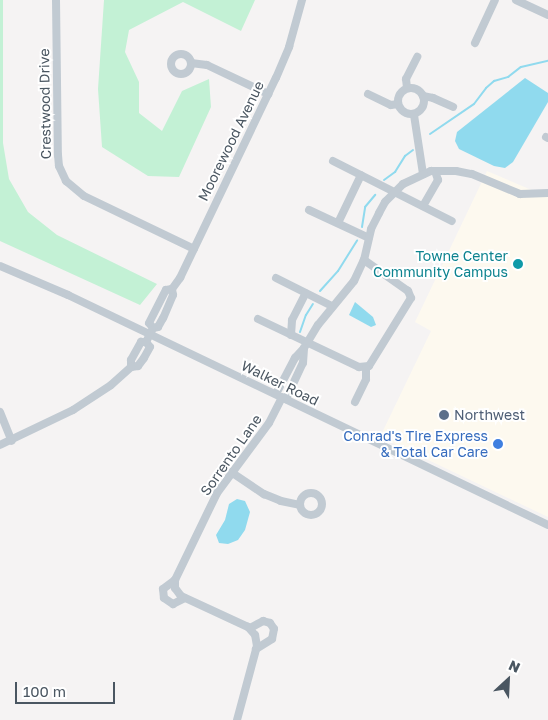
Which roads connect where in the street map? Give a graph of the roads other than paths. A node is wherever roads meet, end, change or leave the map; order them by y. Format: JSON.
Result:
{"nodes":[{"id":1,"x":56,"y":0,"type":"edge"},
{"id":2,"x":302,"y":0,"type":"edge"},
{"id":3,"x":495,"y":0,"type":"edge"},
{"id":4,"x":516,"y":0,"type":"edge"},
{"id":5,"x":548,"y":15,"type":"edge"},
{"id":6,"x":474,"y":43,"type":"dead end"},
{"id":7,"x":417,"y":57,"type":"dead end"},
{"id":8,"x":191,"y":63,"type":"dead end"},
{"id":9,"x":407,"y":88,"type":"junction"},
{"id":10,"x":268,"y":94,"type":"junction"},
{"id":11,"x":368,"y":94,"type":"dead end"},
{"id":12,"x":423,"y":96,"type":"junction"},
{"id":13,"x":398,"y":104,"type":"junction"},
{"id":14,"x":452,"y":107,"type":"dead end"},
{"id":15,"x":414,"y":115,"type":"junction"},
{"id":16,"x":333,"y":161,"type":"dead end"},
{"id":17,"x":435,"y":171,"type":"junction"},
{"id":18,"x":423,"y":174,"type":"junction"},
{"id":19,"x":361,"y":175,"type":"junction"},
{"id":20,"x":394,"y":191,"type":"junction"},
{"id":21,"x":548,"y":193,"type":"edge"},
{"id":22,"x":423,"y":206,"type":"junction"},
{"id":23,"x":309,"y":210,"type":"dead end"},
{"id":24,"x":452,"y":221,"type":"dead end"},
{"id":25,"x":338,"y":223,"type":"junction"},
{"id":26,"x":369,"y":238,"type":"junction"},
{"id":27,"x":194,"y":248,"type":"junction"},
{"id":28,"x":364,"y":260,"type":"junction"},
{"id":29,"x":0,"y":266,"type":"edge"},
{"id":30,"x":276,"y":278,"type":"dead end"},
{"id":31,"x":306,"y":293,"type":"junction"},
{"id":32,"x":332,"y":306,"type":"junction"},
{"id":33,"x":258,"y":319,"type":"dead end"},
{"id":34,"x":151,"y":331,"type":"junction"},
{"id":35,"x":291,"y":335,"type":"junction"},
{"id":36,"x":305,"y":345,"type":"junction"},
{"id":37,"x":366,"y":368,"type":"junction"},
{"id":38,"x":281,"y":397,"type":"junction"},
{"id":39,"x":355,"y":402,"type":"dead end"},
{"id":40,"x":0,"y":412,"type":"edge"},
{"id":41,"x":12,"y":441,"type":"junction"},
{"id":42,"x":0,"y":445,"type":"edge"},
{"id":43,"x":231,"y":472,"type":"junction"},
{"id":44,"x":300,"y":505,"type":"dead end"},
{"id":45,"x":548,"y":525,"type":"edge"},
{"id":46,"x":175,"y":580,"type":"junction"},
{"id":47,"x":185,"y":598,"type":"junction"},
{"id":48,"x":250,"y":628,"type":"junction"},
{"id":49,"x":256,"y":649,"type":"junction"},
{"id":50,"x":237,"y":720,"type":"edge"}],
"edges":[{"from":1,"to":27,"type":"street","name":"Crestwood Drive"},
{"from":2,"to":10,"type":"street","name":"Moorewood Avenue"},
{"from":3,"to":6,"type":"street"},
{"from":4,"to":5,"type":"street"},
{"from":7,"to":9,"type":"street"},
{"from":8,"to":10,"type":"street"},
{"from":9,"to":12,"type":"street"},
{"from":9,"to":13,"type":"street"},
{"from":10,"to":27,"type":"street","name":"Moorewood Avenue"},
{"from":11,"to":13,"type":"street"},
{"from":12,"to":14,"type":"street"},
{"from":12,"to":15,"type":"street"},
{"from":13,"to":15,"type":"street"},
{"from":15,"to":18,"type":"street"},
{"from":16,"to":19,"type":"street"},
{"from":17,"to":18,"type":"street"},
{"from":17,"to":21,"type":"street"},
{"from":17,"to":22,"type":"street"},
{"from":18,"to":20,"type":"street"},
{"from":19,"to":20,"type":"street"},
{"from":19,"to":25,"type":"street"},
{"from":20,"to":22,"type":"street"},
{"from":20,"to":26,"type":"street","name":"Sorrento Lane"},
{"from":22,"to":24,"type":"street"},
{"from":23,"to":25,"type":"street"},
{"from":25,"to":26,"type":"street"},
{"from":26,"to":28,"type":"street","name":"Sorrento Lane"},
{"from":27,"to":34,"type":"street","name":"Moorewood Avenue"},
{"from":28,"to":32,"type":"street","name":"Sorrento Lane"},
{"from":28,"to":37,"type":"street"},
{"from":29,"to":34,"type":"street","name":"Walker Road"},
{"from":30,"to":31,"type":"street"},
{"from":31,"to":32,"type":"street"},
{"from":31,"to":35,"type":"street"},
{"from":32,"to":36,"type":"street","name":"Sorrento Lane"},
{"from":33,"to":35,"type":"street"},
{"from":34,"to":38,"type":"street","name":"Walker Road"},
{"from":34,"to":41,"type":"street"},
{"from":35,"to":36,"type":"street"},
{"from":36,"to":37,"type":"street"},
{"from":36,"to":38,"type":"street","name":"Sorrento Lane"},
{"from":37,"to":39,"type":"street"},
{"from":38,"to":43,"type":"street","name":"Sorrento Lane"},
{"from":38,"to":45,"type":"street","name":"Walker Road"},
{"from":40,"to":41,"type":"street"},
{"from":41,"to":42,"type":"street"},
{"from":43,"to":44,"type":"street"},
{"from":43,"to":46,"type":"street","name":"Sorrento Lane"},
{"from":46,"to":47,"type":"street"},
{"from":46,"to":47,"type":"street","name":"Sorrento Lane"},
{"from":47,"to":48,"type":"street","name":"Sorrento Lane"},
{"from":48,"to":49,"type":"street"},
{"from":48,"to":49,"type":"street"},
{"from":49,"to":50,"type":"street"}]}
